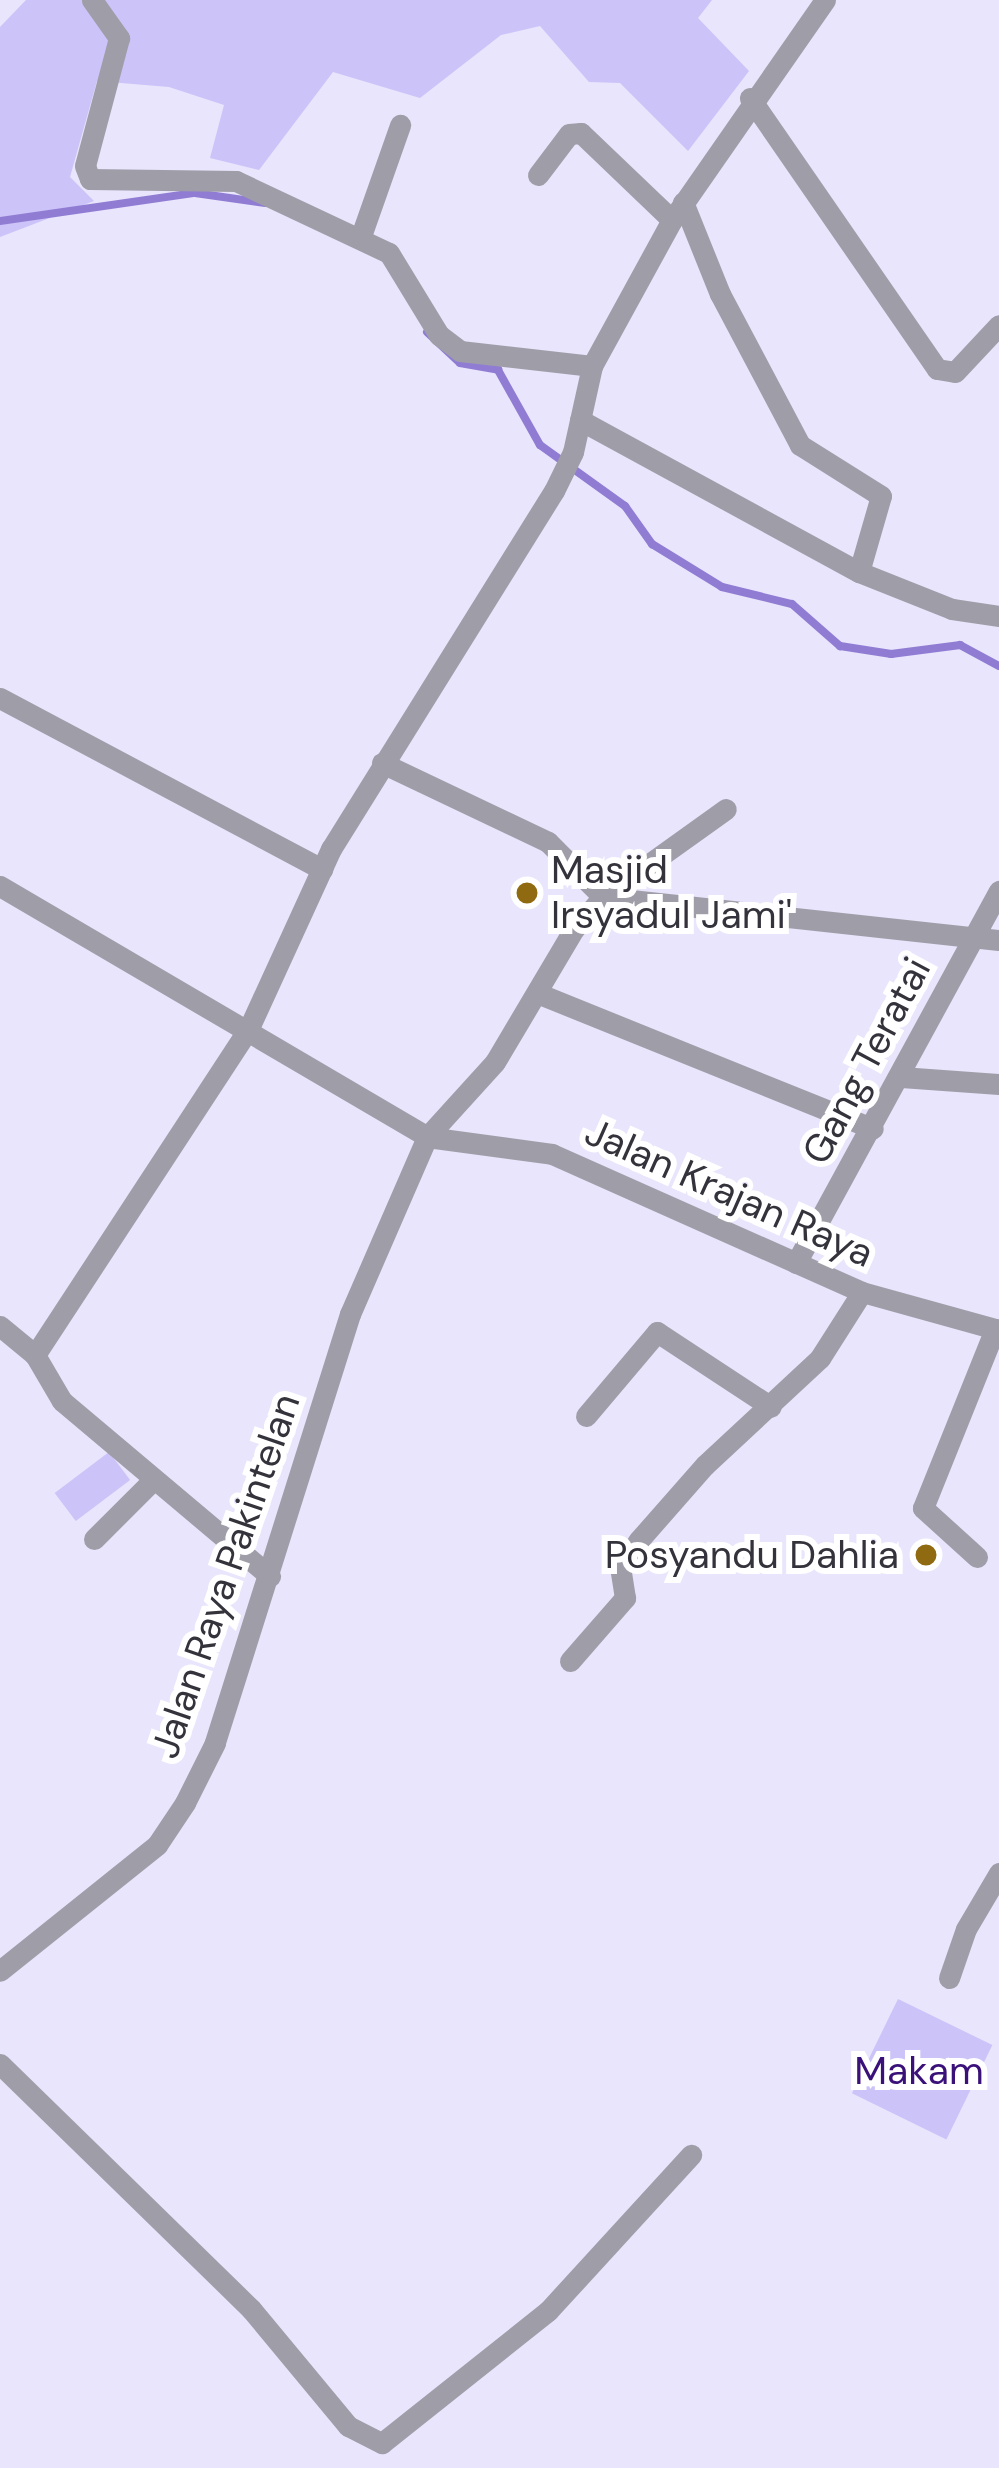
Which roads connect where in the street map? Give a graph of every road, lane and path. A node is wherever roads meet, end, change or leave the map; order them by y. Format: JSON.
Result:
{"nodes":[{"id":1,"x":92,"y":0,"type":"edge"},
{"id":2,"x":825,"y":0,"type":"edge"},
{"id":3,"x":749,"y":98,"type":"junction"},
{"id":4,"x":400,"y":125,"type":"dead end"},
{"id":5,"x":538,"y":175,"type":"dead end"},
{"id":6,"x":678,"y":211,"type":"junction"},
{"id":7,"x":361,"y":236,"type":"junction"},
{"id":8,"x":999,"y":325,"type":"edge"},
{"id":9,"x":592,"y":366,"type":"junction"},
{"id":10,"x":580,"y":420,"type":"junction"},
{"id":11,"x":859,"y":572,"type":"junction"},
{"id":12,"x":999,"y":616,"type":"edge"},
{"id":13,"x":0,"y":698,"type":"edge"},
{"id":14,"x":382,"y":763,"type":"junction"},
{"id":15,"x":726,"y":809,"type":"dead end"},
{"id":16,"x":322,"y":868,"type":"junction"},
{"id":17,"x":0,"y":886,"type":"edge"},
{"id":18,"x":999,"y":891,"type":"edge"},
{"id":19,"x":603,"y":897,"type":"junction"},
{"id":20,"x":999,"y":940,"type":"edge"},
{"id":21,"x":971,"y":941,"type":"junction"},
{"id":22,"x":537,"y":993,"type":"junction"},
{"id":23,"x":249,"y":1028,"type":"junction"},
{"id":24,"x":901,"y":1077,"type":"junction"},
{"id":25,"x":999,"y":1084,"type":"edge"},
{"id":26,"x":873,"y":1129,"type":"junction"},
{"id":27,"x":427,"y":1137,"type":"junction"},
{"id":28,"x":796,"y":1263,"type":"junction"},
{"id":29,"x":862,"y":1292,"type":"junction"},
{"id":30,"x":0,"y":1327,"type":"edge"},
{"id":31,"x":997,"y":1330,"type":"edge"},
{"id":32,"x":35,"y":1355,"type":"junction"},
{"id":33,"x":771,"y":1407,"type":"junction"},
{"id":34,"x":586,"y":1416,"type":"dead end"},
{"id":35,"x":153,"y":1480,"type":"junction"},
{"id":36,"x":94,"y":1539,"type":"dead end"},
{"id":37,"x":977,"y":1557,"type":"dead end"},
{"id":38,"x":270,"y":1576,"type":"junction"},
{"id":39,"x":570,"y":1661,"type":"dead end"},
{"id":40,"x":999,"y":1873,"type":"edge"},
{"id":41,"x":0,"y":1971,"type":"edge"},
{"id":42,"x":950,"y":1978,"type":"dead end"},
{"id":43,"x":0,"y":2064,"type":"edge"},
{"id":44,"x":691,"y":2155,"type":"dead end"}],
"edges":[{"from":1,"to":7,"type":"street"},
{"from":2,"to":3,"type":"street"},
{"from":3,"to":6,"type":"street"},
{"from":3,"to":8,"type":"street"},
{"from":4,"to":7,"type":"street"},
{"from":5,"to":6,"type":"street"},
{"from":6,"to":9,"type":"street"},
{"from":6,"to":11,"type":"street"},
{"from":7,"to":9,"type":"street"},
{"from":9,"to":10,"type":"street"},
{"from":10,"to":11,"type":"street"},
{"from":10,"to":14,"type":"street"},
{"from":11,"to":12,"type":"street"},
{"from":13,"to":16,"type":"street"},
{"from":14,"to":16,"type":"street"},
{"from":14,"to":19,"type":"street"},
{"from":15,"to":19,"type":"street","name":"Jalan Raya Pakintelan"},
{"from":16,"to":23,"type":"street"},
{"from":17,"to":23,"type":"street"},
{"from":18,"to":21,"type":"street","name":"Gang Teratai"},
{"from":19,"to":21,"type":"street"},
{"from":19,"to":22,"type":"street","name":"Jalan Raya Pakintelan"},
{"from":20,"to":21,"type":"street"},
{"from":21,"to":24,"type":"street","name":"Gang Teratai"},
{"from":22,"to":26,"type":"street"},
{"from":22,"to":27,"type":"street","name":"Jalan Raya Pakintelan"},
{"from":23,"to":27,"type":"street"},
{"from":23,"to":32,"type":"street"},
{"from":24,"to":25,"type":"street"},
{"from":24,"to":26,"type":"street","name":"Gang Teratai"},
{"from":26,"to":28,"type":"street","name":"Gang Teratai"},
{"from":27,"to":28,"type":"street","name":"Jalan Krajan Raya"},
{"from":27,"to":38,"type":"street","name":"Jalan Raya Pakintelan"},
{"from":28,"to":29,"type":"street","name":"Jalan Krajan Raya"},
{"from":29,"to":31,"type":"street","name":"Jalan Krajan Raya"},
{"from":29,"to":33,"type":"street"},
{"from":30,"to":32,"type":"street"},
{"from":31,"to":37,"type":"street"},
{"from":32,"to":35,"type":"street"},
{"from":33,"to":34,"type":"street"},
{"from":33,"to":39,"type":"street"},
{"from":35,"to":36,"type":"street"},
{"from":35,"to":38,"type":"street"},
{"from":38,"to":41,"type":"street","name":"Jalan Raya Pakintelan"},
{"from":40,"to":42,"type":"street"},
{"from":43,"to":44,"type":"street"}]}
